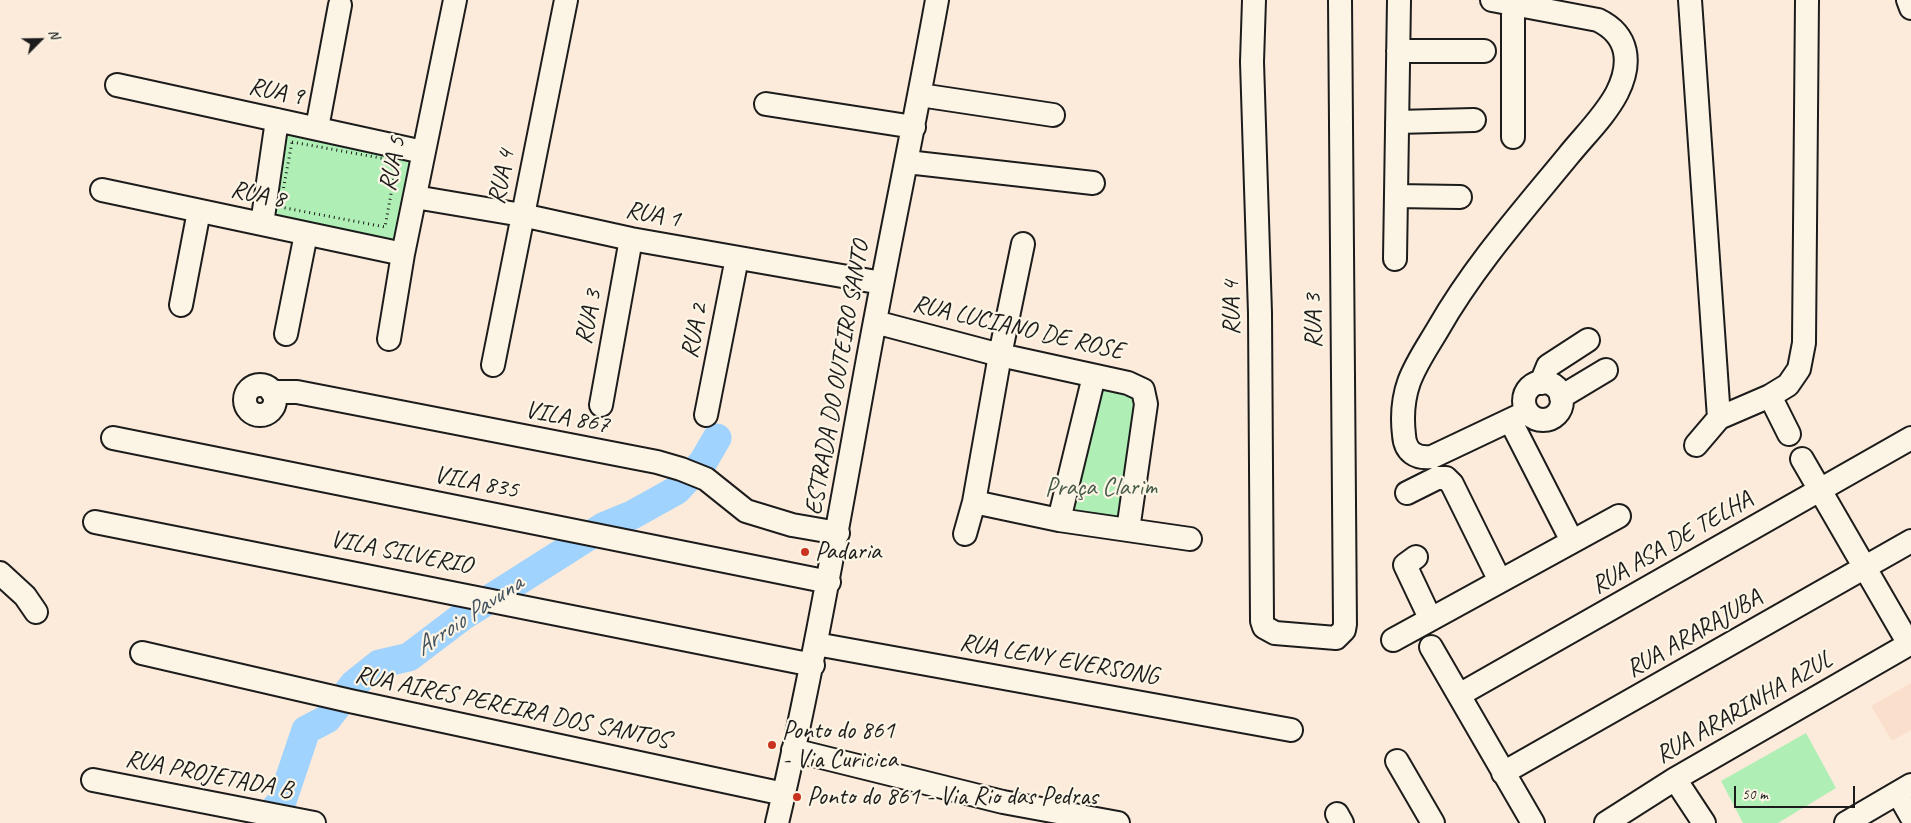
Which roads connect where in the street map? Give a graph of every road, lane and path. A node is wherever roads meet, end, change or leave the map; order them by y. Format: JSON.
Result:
{"nodes":[{"id":1,"x":455,"y":0,"type":"edge"},
{"id":2,"x":566,"y":0,"type":"edge"},
{"id":3,"x":937,"y":0,"type":"edge"},
{"id":4,"x":1254,"y":0,"type":"edge"},
{"id":5,"x":1340,"y":0,"type":"edge"},
{"id":6,"x":1400,"y":0,"type":"edge"},
{"id":7,"x":1690,"y":0,"type":"edge"},
{"id":8,"x":1807,"y":0,"type":"edge"},
{"id":9,"x":1908,"y":0,"type":"edge"},
{"id":10,"x":1502,"y":2,"type":"edge"},
{"id":11,"x":340,"y":6,"type":"dead end"},
{"id":12,"x":1911,"y":8,"type":"edge"},
{"id":13,"x":1398,"y":51,"type":"junction"},
{"id":14,"x":1484,"y":51,"type":"dead end"},
{"id":15,"x":117,"y":85,"type":"dead end"},
{"id":16,"x":920,"y":95,"type":"junction"},
{"id":17,"x":766,"y":104,"type":"dead end"},
{"id":18,"x":1053,"y":115,"type":"dead end"},
{"id":19,"x":277,"y":120,"type":"junction"},
{"id":20,"x":1474,"y":120,"type":"dead end"},
{"id":21,"x":1397,"y":122,"type":"junction"},
{"id":22,"x":914,"y":127,"type":"junction"},
{"id":23,"x":317,"y":128,"type":"junction"},
{"id":24,"x":1513,"y":137,"type":"dead end"},
{"id":25,"x":423,"y":152,"type":"junction"},
{"id":26,"x":397,"y":161,"type":"joint"},
{"id":27,"x":908,"y":162,"type":"junction"},
{"id":28,"x":1093,"y":183,"type":"dead end"},
{"id":29,"x":102,"y":190,"type":"dead end"},
{"id":30,"x":1396,"y":196,"type":"junction"},
{"id":31,"x":415,"y":197,"type":"junction"},
{"id":32,"x":1460,"y":197,"type":"dead end"},
{"id":33,"x":199,"y":211,"type":"junction"},
{"id":34,"x":522,"y":215,"type":"junction"},
{"id":35,"x":262,"y":224,"type":"junction"},
{"id":36,"x":306,"y":234,"type":"junction"},
{"id":37,"x":632,"y":239,"type":"junction"},
{"id":38,"x":1023,"y":244,"type":"dead end"},
{"id":39,"x":403,"y":254,"type":"junction"},
{"id":40,"x":737,"y":258,"type":"junction"},
{"id":41,"x":1396,"y":259,"type":"dead end"},
{"id":42,"x":882,"y":283,"type":"junction"},
{"id":43,"x":181,"y":304,"type":"dead end"},
{"id":44,"x":875,"y":322,"type":"junction"},
{"id":45,"x":286,"y":334,"type":"dead end"},
{"id":46,"x":389,"y":340,"type":"dead end"},
{"id":47,"x":1588,"y":340,"type":"dead end"},
{"id":48,"x":1000,"y":355,"type":"junction"},
{"id":49,"x":492,"y":365,"type":"dead end"},
{"id":50,"x":1606,"y":370,"type":"dead end"},
{"id":51,"x":1094,"y":376,"type":"junction"},
{"id":52,"x":1541,"y":383,"type":"junction"},
{"id":53,"x":272,"y":392,"type":"dead end"},
{"id":54,"x":1561,"y":396,"type":"junction"},
{"id":55,"x":1770,"y":396,"type":"junction"},
{"id":56,"x":601,"y":405,"type":"dead end"},
{"id":57,"x":706,"y":415,"type":"dead end"},
{"id":58,"x":1519,"y":416,"type":"junction"},
{"id":59,"x":1719,"y":418,"type":"junction"},
{"id":60,"x":1789,"y":434,"type":"dead end"},
{"id":61,"x":113,"y":438,"type":"dead end"},
{"id":62,"x":1911,"y":438,"type":"edge"},
{"id":63,"x":1696,"y":445,"type":"dead end"},
{"id":64,"x":1802,"y":459,"type":"dead end"},
{"id":65,"x":1821,"y":490,"type":"junction"},
{"id":66,"x":1407,"y":493,"type":"dead end"},
{"id":67,"x":974,"y":502,"type":"junction"},
{"id":68,"x":1619,"y":516,"type":"dead end"},
{"id":69,"x":1059,"y":520,"type":"junction"},
{"id":70,"x":95,"y":522,"type":"dead end"},
{"id":71,"x":1128,"y":530,"type":"junction"},
{"id":72,"x":838,"y":533,"type":"junction"},
{"id":73,"x":965,"y":534,"type":"dead end"},
{"id":74,"x":1190,"y":539,"type":"dead end"},
{"id":75,"x":1911,"y":541,"type":"edge"},
{"id":76,"x":1572,"y":542,"type":"junction"},
{"id":77,"x":1416,"y":557,"type":"dead end"},
{"id":78,"x":1866,"y":568,"type":"junction"},
{"id":79,"x":0,"y":573,"type":"edge"},
{"id":80,"x":1500,"y":581,"type":"junction"},
{"id":81,"x":829,"y":582,"type":"junction"},
{"id":82,"x":36,"y":612,"type":"dead end"},
{"id":83,"x":1430,"y":618,"type":"junction"},
{"id":84,"x":1336,"y":638,"type":"joint"},
{"id":85,"x":1393,"y":640,"type":"dead end"},
{"id":86,"x":1910,"y":644,"type":"edge"},
{"id":87,"x":1431,"y":647,"type":"dead end"},
{"id":88,"x":142,"y":653,"type":"dead end"},
{"id":89,"x":814,"y":655,"type":"junction"},
{"id":90,"x":1459,"y":696,"type":"junction"},
{"id":91,"x":1291,"y":730,"type":"dead end"},
{"id":92,"x":792,"y":750,"type":"junction"},
{"id":93,"x":1397,"y":761,"type":"dead end"},
{"id":94,"x":1504,"y":774,"type":"junction"},
{"id":95,"x":93,"y":780,"type":"dead end"},
{"id":96,"x":1675,"y":780,"type":"junction"},
{"id":97,"x":1904,"y":789,"type":"edge"},
{"id":98,"x":784,"y":794,"type":"junction"},
{"id":99,"x":1911,"y":816,"type":"edge"},
{"id":100,"x":1614,"y":821,"type":"edge"},
{"id":101,"x":314,"y":823,"type":"edge"},
{"id":102,"x":777,"y":823,"type":"edge"},
{"id":103,"x":1118,"y":823,"type":"edge"},
{"id":104,"x":1433,"y":823,"type":"edge"},
{"id":105,"x":1533,"y":823,"type":"edge"},
{"id":106,"x":1704,"y":823,"type":"edge"},
{"id":107,"x":1846,"y":823,"type":"edge"}],
"edges":[{"from":1,"to":25,"type":"street","name":"RUA 5"},
{"from":2,"to":34,"type":"street","name":"RUA 4"},
{"from":3,"to":16,"type":"street","name":"ESTRADA DO OUTEIRO SANTO"},
{"from":4,"to":84,"type":"street","name":"RUA 4"},
{"from":5,"to":84,"type":"street","name":"RUA 3"},
{"from":6,"to":13,"type":"street"},
{"from":7,"to":59,"type":"street"},
{"from":8,"to":55,"type":"street"},
{"from":9,"to":12,"type":"street"},
{"from":10,"to":24,"type":"street"},
{"from":10,"to":58,"type":"street"},
{"from":11,"to":23,"type":"street"},
{"from":13,"to":14,"type":"street"},
{"from":13,"to":21,"type":"street"},
{"from":15,"to":19,"type":"street","name":"RUA 9"},
{"from":16,"to":18,"type":"street"},
{"from":16,"to":22,"type":"street","name":"ESTRADA DO OUTEIRO SANTO"},
{"from":17,"to":22,"type":"street"},
{"from":19,"to":23,"type":"street","name":"RUA 9"},
{"from":19,"to":35,"type":"street"},
{"from":20,"to":21,"type":"street"},
{"from":21,"to":30,"type":"street"},
{"from":22,"to":27,"type":"street","name":"ESTRADA DO OUTEIRO SANTO"},
{"from":23,"to":25,"type":"street","name":"RUA 9"},
{"from":25,"to":31,"type":"street","name":"RUA 5"},
{"from":26,"to":26,"type":"path"},
{"from":27,"to":28,"type":"street"},
{"from":27,"to":42,"type":"street","name":"ESTRADA DO OUTEIRO SANTO"},
{"from":29,"to":33,"type":"street","name":"RUA 8"},
{"from":30,"to":32,"type":"street"},
{"from":30,"to":41,"type":"street"},
{"from":31,"to":34,"type":"street","name":"RUA 1"},
{"from":31,"to":39,"type":"street","name":"RUA 5"},
{"from":33,"to":35,"type":"street","name":"RUA 8"},
{"from":33,"to":43,"type":"street"},
{"from":34,"to":37,"type":"street","name":"RUA 1"},
{"from":34,"to":49,"type":"street","name":"RUA 4"},
{"from":35,"to":36,"type":"street","name":"RUA 8"},
{"from":36,"to":39,"type":"street","name":"RUA 8"},
{"from":36,"to":45,"type":"street"},
{"from":37,"to":40,"type":"street","name":"RUA 1"},
{"from":37,"to":56,"type":"street","name":"RUA 3"},
{"from":38,"to":48,"type":"street"},
{"from":39,"to":46,"type":"street","name":"RUA 5"},
{"from":40,"to":42,"type":"street","name":"RUA 1"},
{"from":40,"to":57,"type":"street","name":"RUA 2"},
{"from":42,"to":44,"type":"street","name":"ESTRADA DO OUTEIRO SANTO"},
{"from":44,"to":48,"type":"street","name":"RUA LUCIANO DE ROSE"},
{"from":44,"to":72,"type":"street","name":"ESTRADA DO OUTEIRO SANTO"},
{"from":47,"to":52,"type":"street"},
{"from":48,"to":51,"type":"street","name":"RUA LUCIANO DE ROSE"},
{"from":48,"to":67,"type":"street"},
{"from":50,"to":54,"type":"street"},
{"from":51,"to":69,"type":"street"},
{"from":51,"to":71,"type":"street","name":"RUA LUCIANO DE ROSE"},
{"from":52,"to":54,"type":"street"},
{"from":52,"to":58,"type":"street"},
{"from":53,"to":72,"type":"street","name":"VILA 867"},
{"from":54,"to":58,"type":"street"},
{"from":55,"to":59,"type":"street"},
{"from":55,"to":60,"type":"street"},
{"from":58,"to":76,"type":"street"},
{"from":59,"to":63,"type":"street"},
{"from":61,"to":81,"type":"street","name":"VILA 835"},
{"from":62,"to":65,"type":"street","name":"RUA ASA DE TELHA"},
{"from":64,"to":65,"type":"street"},
{"from":65,"to":78,"type":"street"},
{"from":65,"to":90,"type":"street","name":"RUA ASA DE TELHA"},
{"from":66,"to":80,"type":"street"},
{"from":67,"to":69,"type":"street"},
{"from":67,"to":73,"type":"street"},
{"from":68,"to":76,"type":"street"},
{"from":69,"to":71,"type":"street"},
{"from":70,"to":89,"type":"street","name":"VILA SILVERIO"},
{"from":71,"to":74,"type":"street"},
{"from":72,"to":81,"type":"street","name":"ESTRADA DO OUTEIRO SANTO"},
{"from":75,"to":78,"type":"street","name":"RUA ARARAJUBA"},
{"from":76,"to":80,"type":"street"},
{"from":77,"to":83,"type":"street"},
{"from":78,"to":86,"type":"street"},
{"from":78,"to":94,"type":"street","name":"RUA ARARAJUBA"},
{"from":79,"to":82,"type":"street"},
{"from":80,"to":83,"type":"street"},
{"from":81,"to":89,"type":"street","name":"ESTRADA DO OUTEIRO SANTO"},
{"from":83,"to":85,"type":"street"},
{"from":86,"to":96,"type":"street","name":"RUA ARARINHA AZUL"},
{"from":87,"to":90,"type":"street"},
{"from":88,"to":98,"type":"street","name":"RUA AIRES PEREIRA DOS SANTOS"},
{"from":89,"to":91,"type":"street","name":"RUA LENY EVERSONG"},
{"from":89,"to":92,"type":"street","name":"ESTRADA DO OUTEIRO SANTO"},
{"from":90,"to":94,"type":"street"},
{"from":92,"to":98,"type":"street","name":"ESTRADA DO OUTEIRO SANTO"},
{"from":92,"to":103,"type":"street"},
{"from":93,"to":104,"type":"street"},
{"from":94,"to":105,"type":"street"},
{"from":95,"to":101,"type":"street","name":"RUA PROJETADA B"},
{"from":96,"to":100,"type":"street","name":"RUA ARARINHA AZUL"},
{"from":96,"to":106,"type":"street"},
{"from":97,"to":99,"type":"street"},
{"from":97,"to":107,"type":"street"},
{"from":98,"to":102,"type":"street","name":"ESTRADA DO OUTEIRO SANTO"}]}
